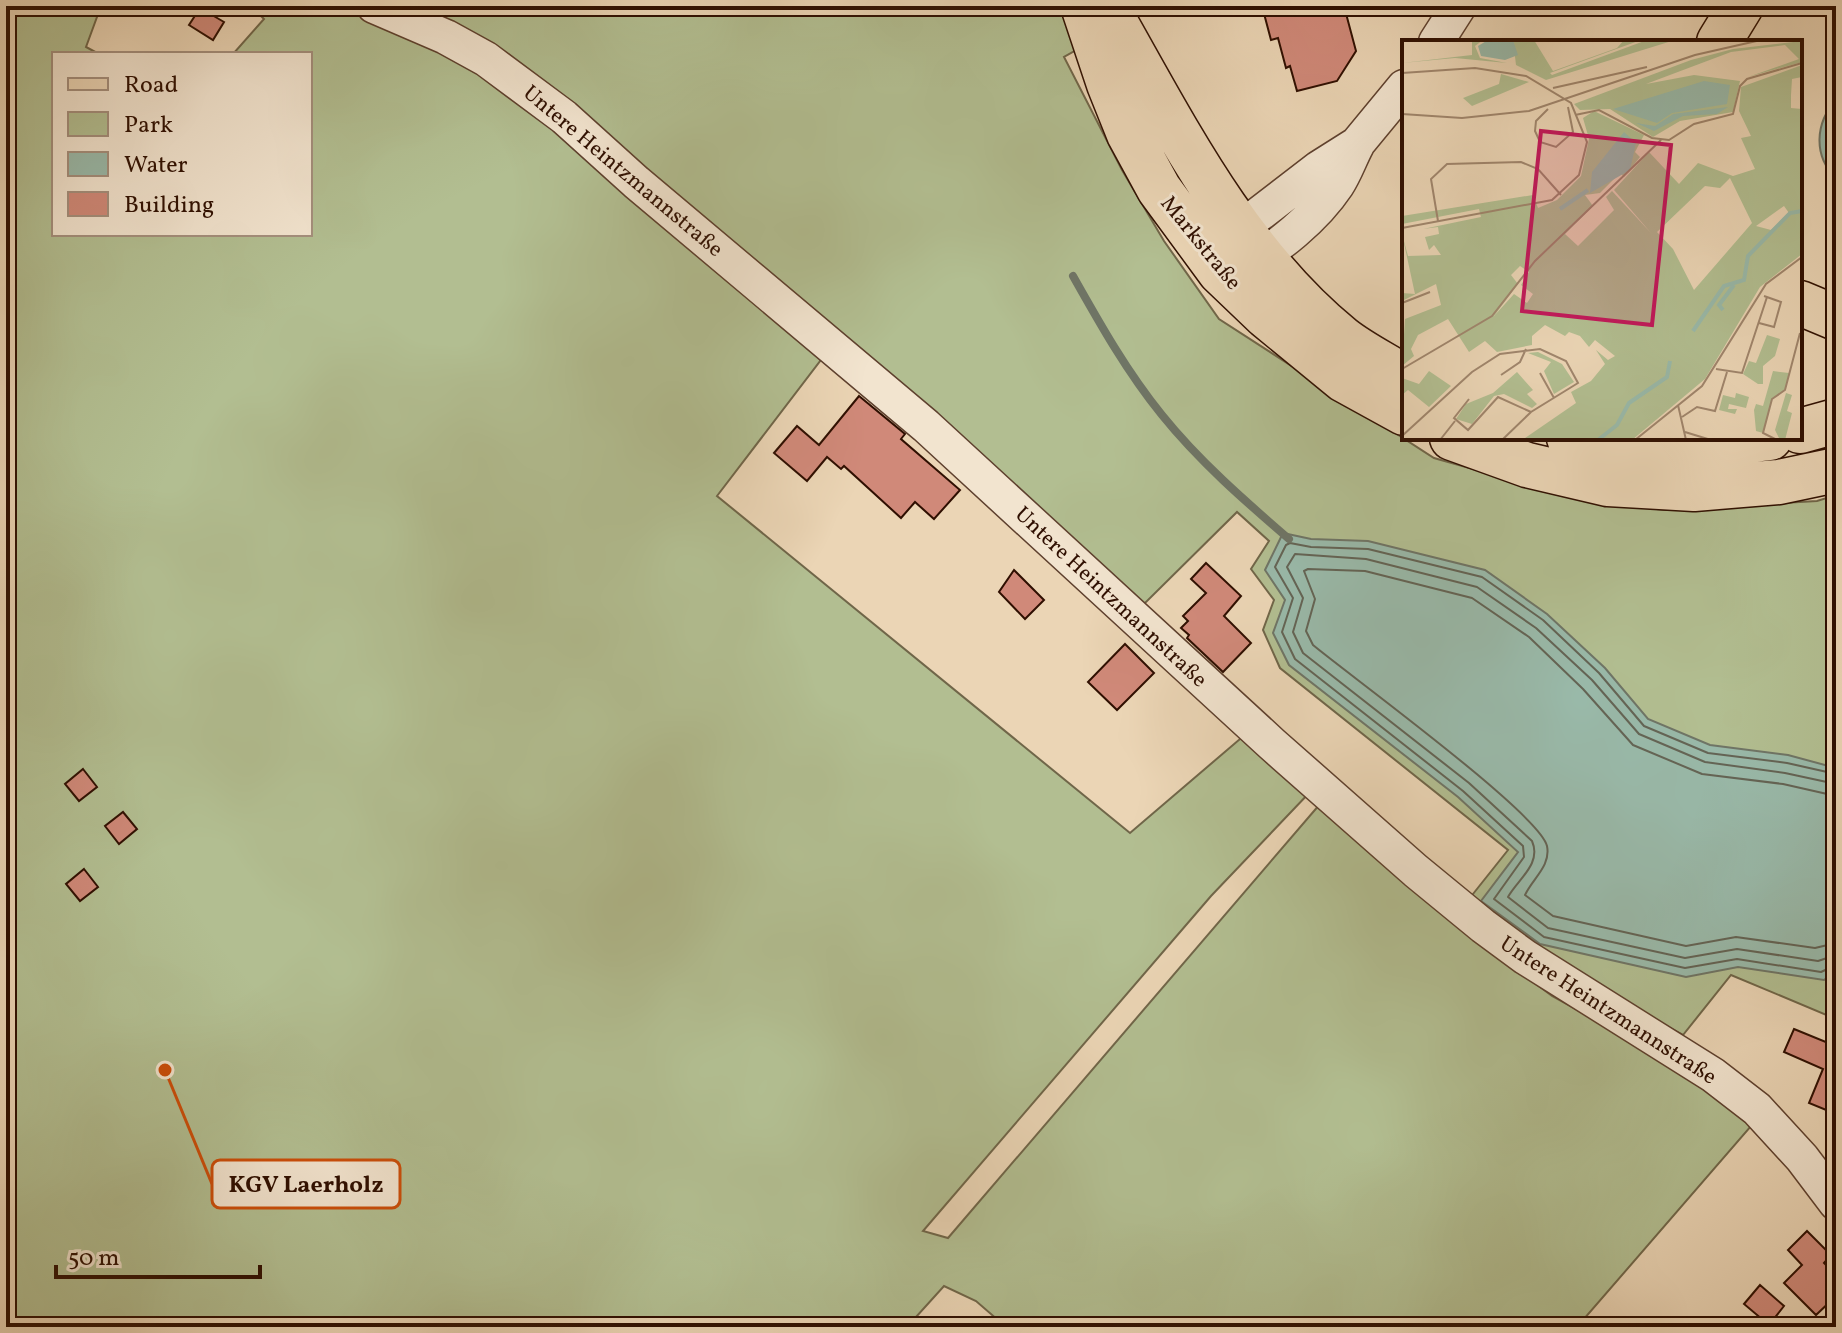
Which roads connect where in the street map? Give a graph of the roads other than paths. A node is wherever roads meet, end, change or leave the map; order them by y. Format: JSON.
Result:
{"nodes":[{"id":1,"x":374,"y":6,"type":"edge"},
{"id":2,"x":1083,"y":6,"type":"edge"},
{"id":3,"x":1109,"y":6,"type":"edge"},
{"id":4,"x":1459,"y":6,"type":"edge"},
{"id":5,"x":1741,"y":6,"type":"edge"},
{"id":6,"x":1437,"y":40,"type":"edge"},
{"id":7,"x":1720,"y":40,"type":"edge"},
{"id":8,"x":1402,"y":89,"type":"edge"},
{"id":9,"x":1252,"y":243,"type":"junction"},
{"id":10,"x":1220,"y":272,"type":"junction"},
{"id":11,"x":1802,"y":304,"type":"edge"},
{"id":12,"x":1836,"y":318,"type":"edge"},
{"id":13,"x":1402,"y":376,"type":"edge"},
{"id":14,"x":1402,"y":412,"type":"edge"},
{"id":15,"x":1836,"y":421,"type":"edge"},
{"id":16,"x":1802,"y":430,"type":"edge"},
{"id":17,"x":1458,"y":440,"type":"edge"},
{"id":18,"x":1581,"y":440,"type":"edge"},
{"id":19,"x":1754,"y":440,"type":"edge"},
{"id":20,"x":1836,"y":470,"type":"edge"},
{"id":21,"x":1836,"y":1203,"type":"edge"}],
"edges":[{"from":1,"to":21,"type":"street","name":"Untere Heintzmannstraße"},
{"from":2,"to":10,"type":"main road","name":"Markstraße"},
{"from":3,"to":9,"type":"main road","name":"Markstraße"},
{"from":4,"to":6,"type":"street"},
{"from":5,"to":7,"type":"main road"},
{"from":8,"to":9,"type":"street"},
{"from":9,"to":10,"type":"street"},
{"from":9,"to":13,"type":"main road","name":"Markstraße"},
{"from":10,"to":14,"type":"main road","name":"Markstraße"},
{"from":11,"to":12,"type":"main road"},
{"from":15,"to":16,"type":"main road"},
{"from":17,"to":20,"type":"main road"},
{"from":18,"to":19,"type":"main road"}]}
